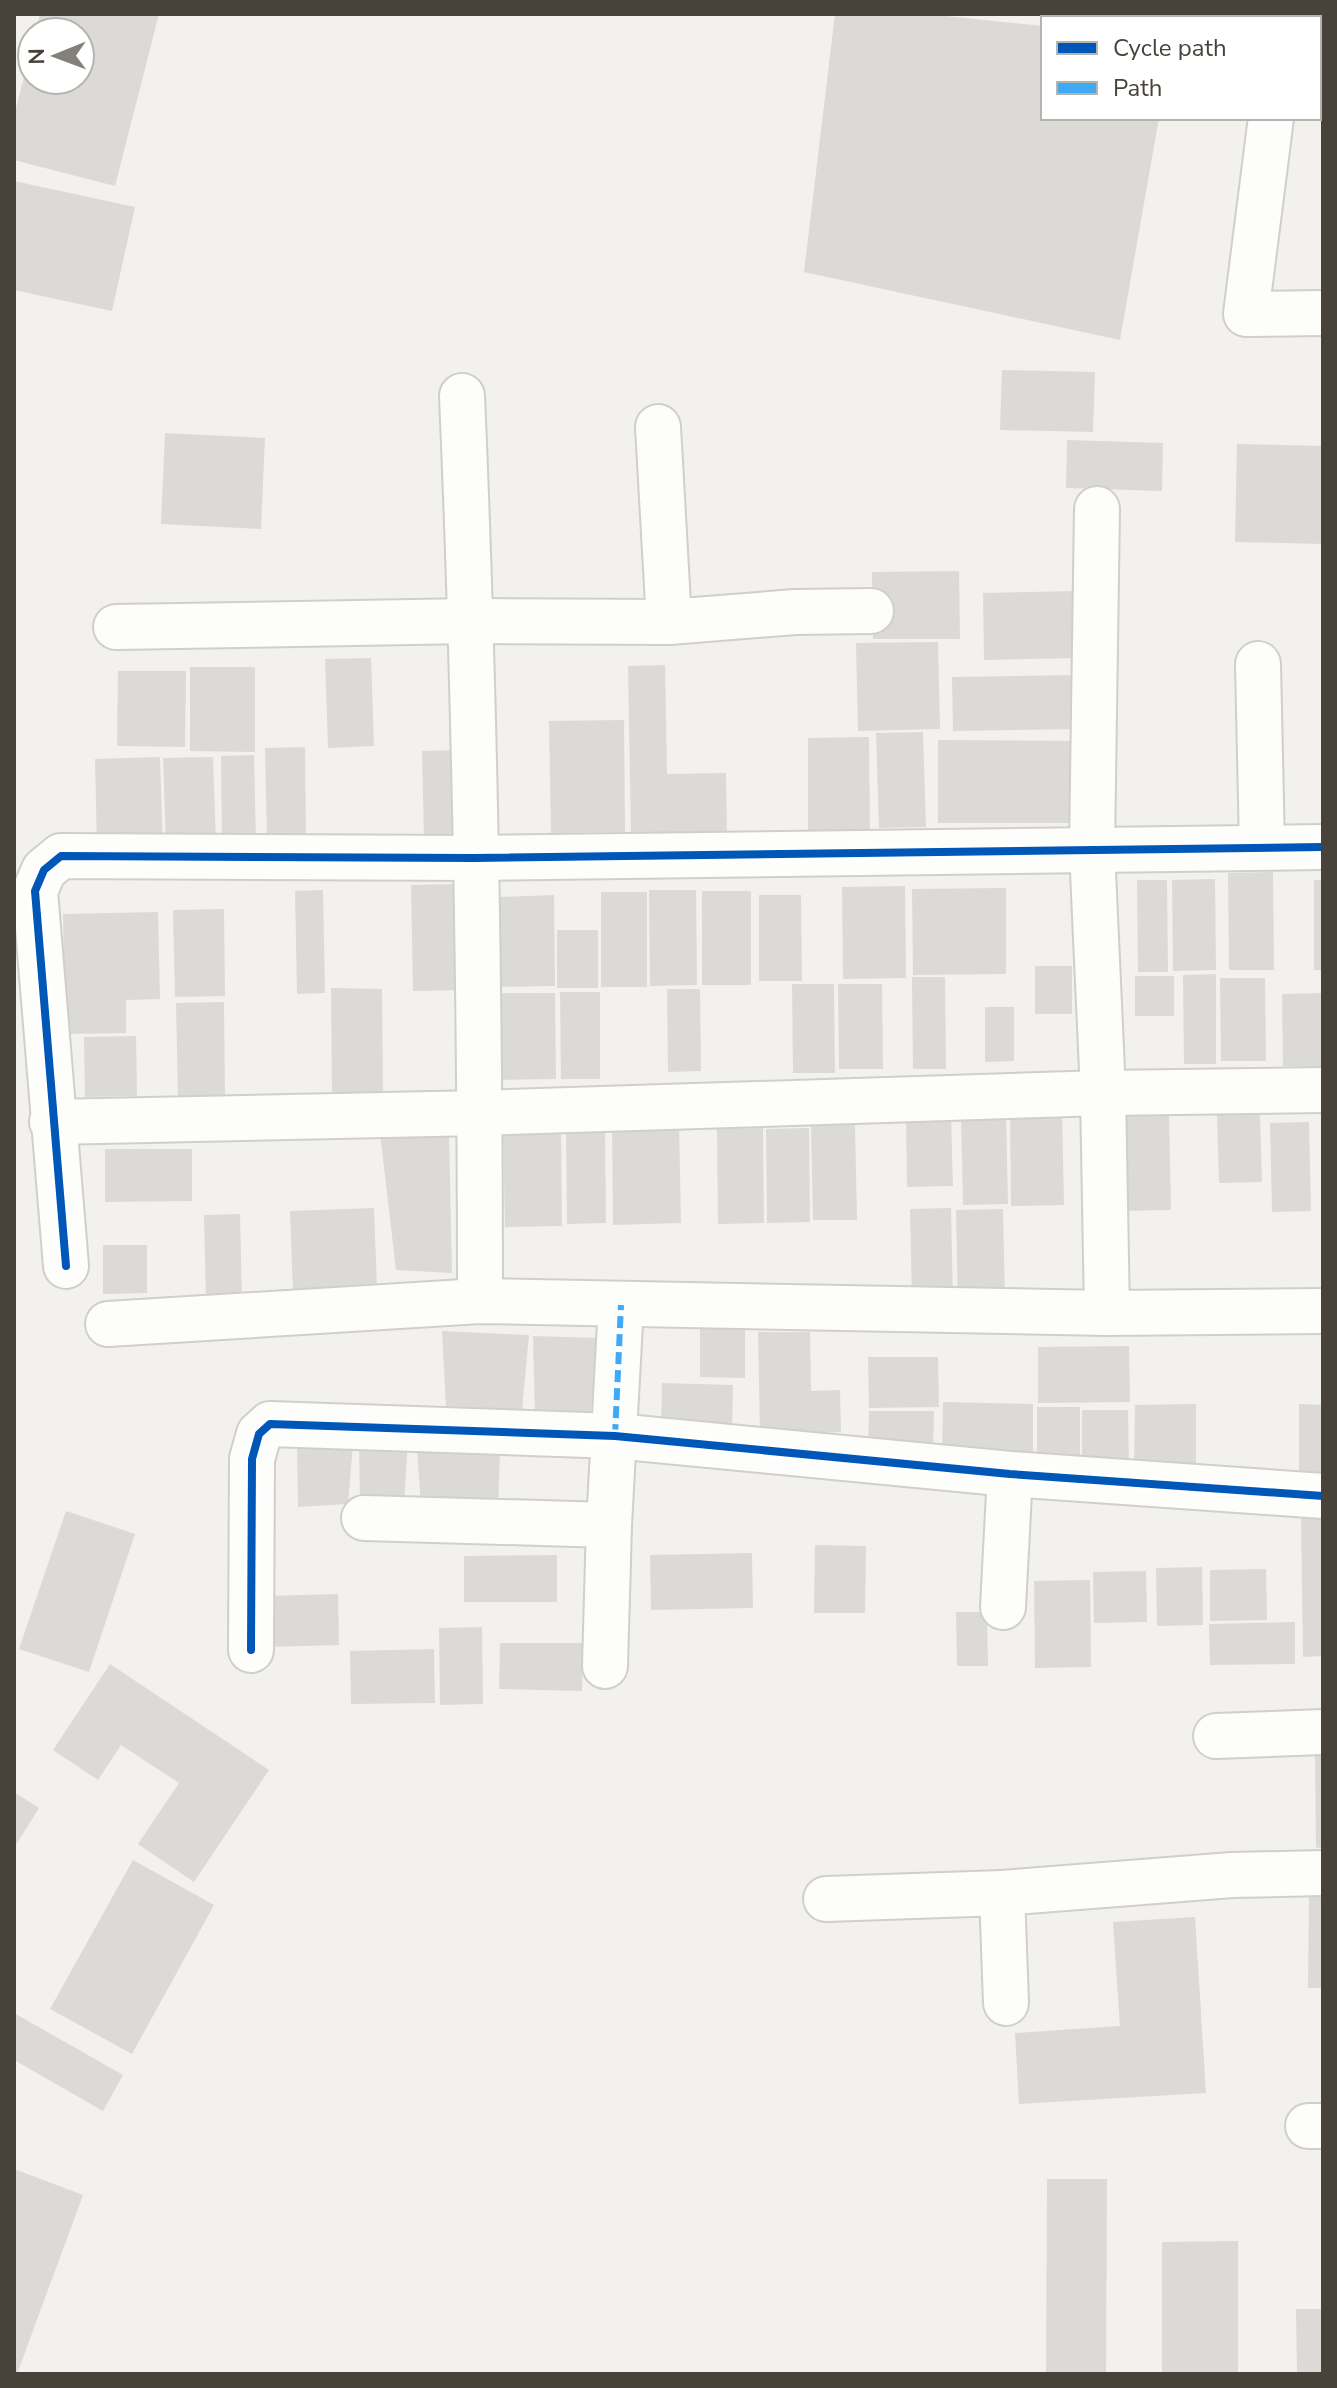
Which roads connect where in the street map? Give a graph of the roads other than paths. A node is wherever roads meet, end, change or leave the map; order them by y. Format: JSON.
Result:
{"nodes":[{"id":1,"x":1271,"y":120,"type":"edge"},
{"id":2,"x":1323,"y":313,"type":"edge"},
{"id":3,"x":462,"y":396,"type":"dead end"},
{"id":4,"x":658,"y":427,"type":"dead end"},
{"id":5,"x":1097,"y":509,"type":"dead end"},
{"id":6,"x":871,"y":611,"type":"dead end"},
{"id":7,"x":471,"y":621,"type":"junction"},
{"id":8,"x":669,"y":622,"type":"junction"},
{"id":9,"x":116,"y":627,"type":"dead end"},
{"id":10,"x":1258,"y":664,"type":"dead end"},
{"id":11,"x":1262,"y":847,"type":"junction"},
{"id":12,"x":1323,"y":847,"type":"edge"},
{"id":13,"x":1092,"y":849,"type":"junction"},
{"id":14,"x":474,"y":858,"type":"junction"},
{"id":15,"x":1323,"y":1090,"type":"edge"},
{"id":16,"x":1103,"y":1093,"type":"junction"},
{"id":17,"x":480,"y":1113,"type":"junction"},
{"id":18,"x":52,"y":1122,"type":"junction"},
{"id":19,"x":66,"y":1266,"type":"dead end"},
{"id":20,"x":480,"y":1301,"type":"junction"},
{"id":21,"x":621,"y":1305,"type":"junction"},
{"id":22,"x":1323,"y":1311,"type":"edge"},
{"id":23,"x":1107,"y":1313,"type":"junction"},
{"id":24,"x":108,"y":1324,"type":"dead end"},
{"id":25,"x":615,"y":1436,"type":"junction"},
{"id":26,"x":1010,"y":1474,"type":"junction"},
{"id":27,"x":1323,"y":1496,"type":"edge"},
{"id":28,"x":364,"y":1518,"type":"dead end"},
{"id":29,"x":609,"y":1525,"type":"junction"},
{"id":30,"x":1003,"y":1607,"type":"dead end"},
{"id":31,"x":251,"y":1650,"type":"dead end"},
{"id":32,"x":605,"y":1666,"type":"dead end"},
{"id":33,"x":1323,"y":1732,"type":"edge"},
{"id":34,"x":1216,"y":1736,"type":"dead end"},
{"id":35,"x":1323,"y":1873,"type":"edge"},
{"id":36,"x":1002,"y":1893,"type":"junction"},
{"id":37,"x":826,"y":1899,"type":"dead end"},
{"id":38,"x":1006,"y":2003,"type":"dead end"}],
"edges":[{"from":1,"to":2,"type":"street"},
{"from":3,"to":7,"type":"street"},
{"from":4,"to":8,"type":"street"},
{"from":5,"to":13,"type":"street"},
{"from":6,"to":8,"type":"street"},
{"from":7,"to":8,"type":"street"},
{"from":7,"to":9,"type":"street"},
{"from":7,"to":14,"type":"street"},
{"from":10,"to":11,"type":"street"},
{"from":11,"to":12,"type":"street"},
{"from":11,"to":13,"type":"street"},
{"from":13,"to":14,"type":"street"},
{"from":13,"to":16,"type":"street"},
{"from":14,"to":17,"type":"street"},
{"from":14,"to":18,"type":"street"},
{"from":15,"to":16,"type":"street"},
{"from":16,"to":17,"type":"street"},
{"from":16,"to":23,"type":"street"},
{"from":17,"to":18,"type":"street"},
{"from":17,"to":20,"type":"street"},
{"from":18,"to":19,"type":"street"},
{"from":20,"to":21,"type":"street"},
{"from":20,"to":24,"type":"street"},
{"from":21,"to":23,"type":"street"},
{"from":21,"to":25,"type":"street"},
{"from":22,"to":23,"type":"street"},
{"from":25,"to":26,"type":"street"},
{"from":25,"to":29,"type":"street"},
{"from":25,"to":31,"type":"street"},
{"from":26,"to":27,"type":"street"},
{"from":26,"to":30,"type":"street"},
{"from":28,"to":29,"type":"street"},
{"from":29,"to":32,"type":"street"},
{"from":33,"to":34,"type":"street"},
{"from":35,"to":36,"type":"street"},
{"from":36,"to":37,"type":"street"},
{"from":36,"to":38,"type":"street"}]}
